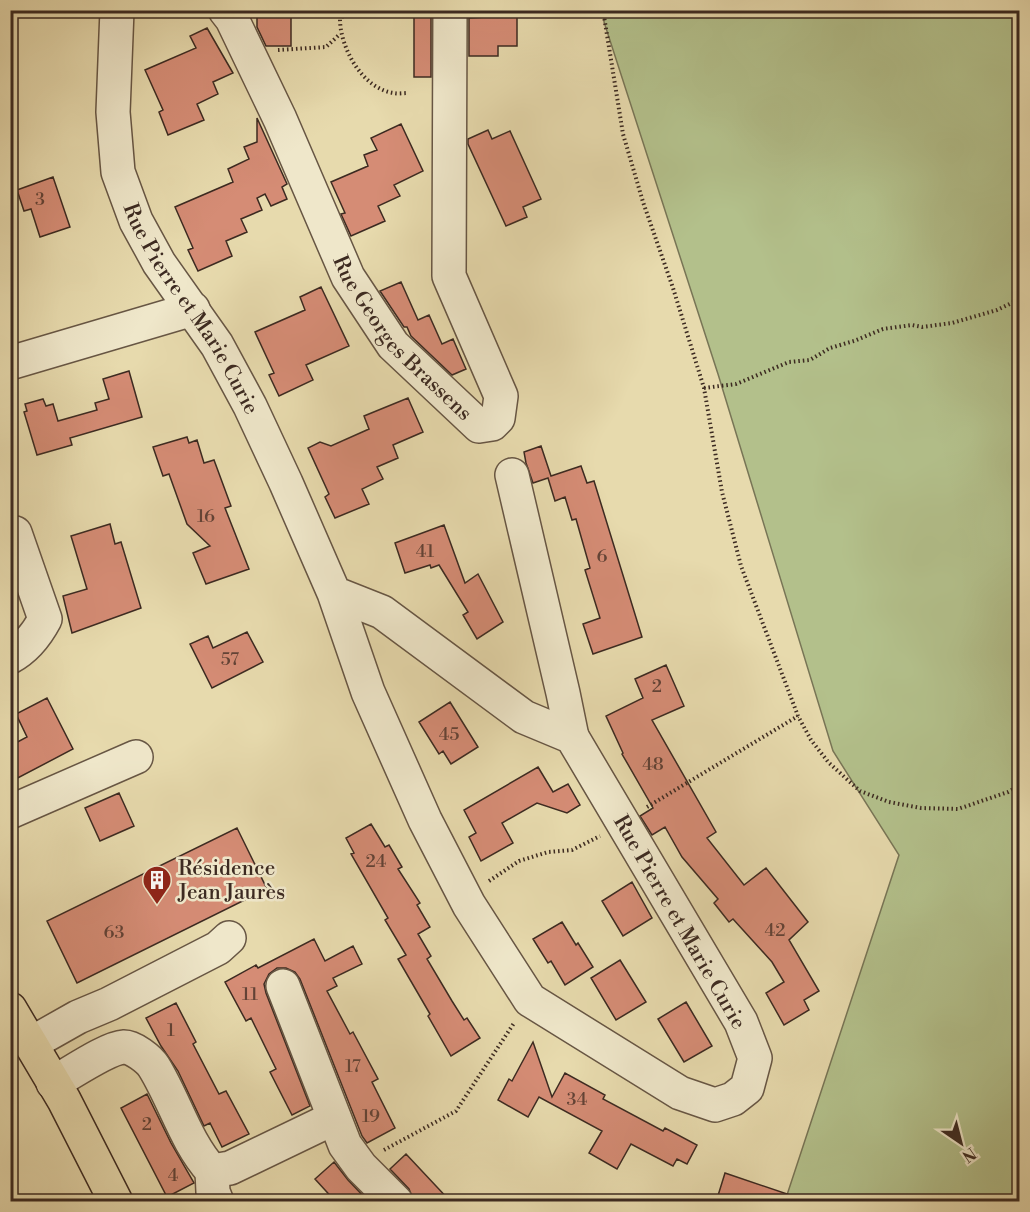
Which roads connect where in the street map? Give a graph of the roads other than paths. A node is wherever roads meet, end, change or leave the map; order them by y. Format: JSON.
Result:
{"nodes":[{"id":1,"x":117,"y":10,"type":"edge"},
{"id":2,"x":225,"y":10,"type":"edge"},
{"id":3,"x":450,"y":10,"type":"edge"},
{"id":4,"x":193,"y":309,"type":"junction"},
{"id":5,"x":10,"y":363,"type":"edge"},
{"id":6,"x":512,"y":475,"type":"dead end"},
{"id":7,"x":15,"y":533,"type":"dead end"},
{"id":8,"x":334,"y":592,"type":"junction"},
{"id":9,"x":10,"y":657,"type":"edge"},
{"id":10,"x":572,"y":737,"type":"junction"},
{"id":11,"x":136,"y":757,"type":"dead end"},
{"id":12,"x":10,"y":812,"type":"edge"},
{"id":13,"x":229,"y":938,"type":"dead end"},
{"id":14,"x":283,"y":986,"type":"dead end"},
{"id":15,"x":10,"y":1009,"type":"edge"},
{"id":16,"x":32,"y":1043,"type":"junction"},
{"id":17,"x":59,"y":1091,"type":"junction"},
{"id":18,"x":334,"y":1118,"type":"junction"},
{"id":19,"x":214,"y":1186,"type":"edge"},
{"id":20,"x":116,"y":1202,"type":"edge"},
{"id":21,"x":396,"y":1202,"type":"edge"}],
"edges":[{"from":1,"to":4,"type":"street","name":"Rue Pierre et Marie Curie"},
{"from":2,"to":3,"type":"street","name":"Rue Georges Brassens"},
{"from":4,"to":5,"type":"street"},
{"from":4,"to":8,"type":"street","name":"Rue Pierre et Marie Curie"},
{"from":6,"to":10,"type":"street","name":"Rue Pierre et Marie Curie"},
{"from":7,"to":9,"type":"street"},
{"from":8,"to":10,"type":"street"},
{"from":8,"to":10,"type":"street","name":"Rue Pierre et Marie Curie"},
{"from":11,"to":12,"type":"street"},
{"from":13,"to":16,"type":"street"},
{"from":14,"to":18,"type":"street"},
{"from":15,"to":16,"type":"main road"},
{"from":16,"to":17,"type":"main road"},
{"from":17,"to":19,"type":"street"},
{"from":17,"to":20,"type":"main road"},
{"from":18,"to":19,"type":"street"},
{"from":18,"to":21,"type":"street"}]}
